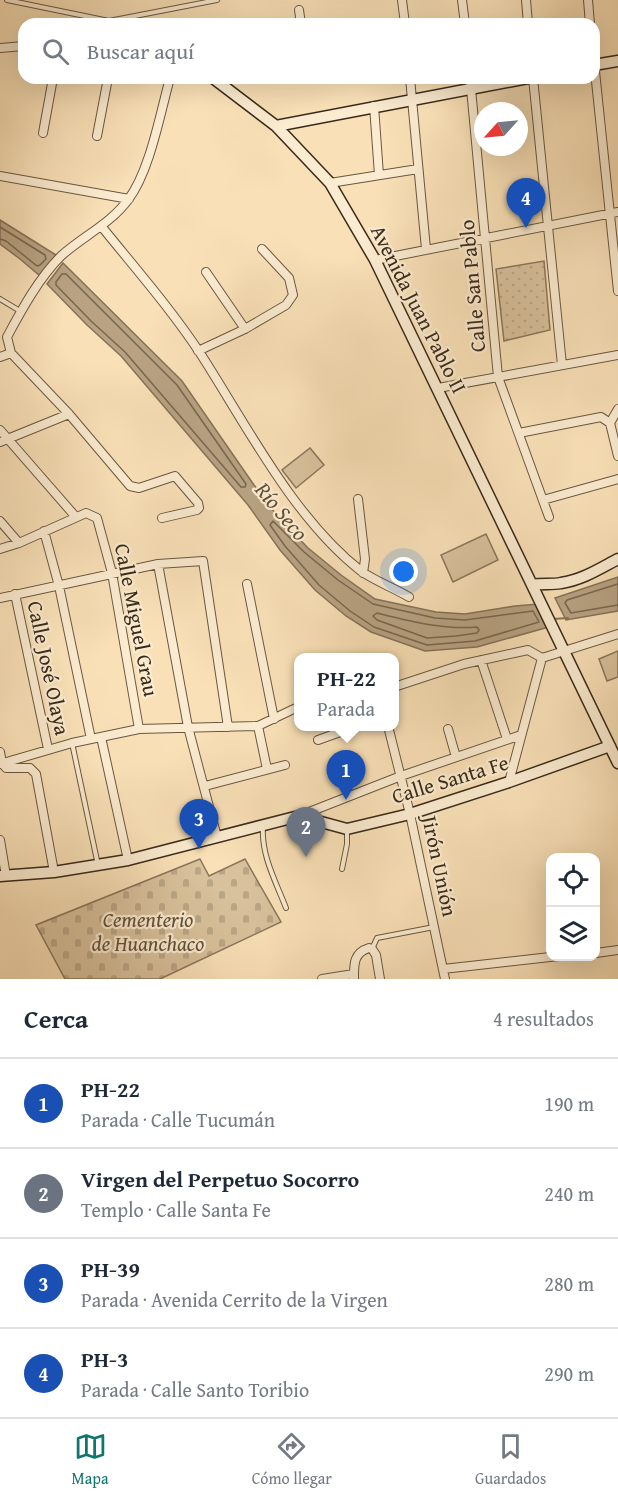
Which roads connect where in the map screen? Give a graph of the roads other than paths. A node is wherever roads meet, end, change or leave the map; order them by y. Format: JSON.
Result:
{"nodes":[{"id":1,"x":7,"y":0,"type":"edge"},
{"id":2,"x":217,"y":0,"type":"edge"},
{"id":3,"x":402,"y":0,"type":"edge"},
{"id":4,"x":462,"y":0,"type":"edge"},
{"id":5,"x":526,"y":0,"type":"edge"},
{"id":6,"x":588,"y":0,"type":"edge"},
{"id":7,"x":298,"y":10,"type":"dead end"},
{"id":8,"x":88,"y":18,"type":"edge"},
{"id":9,"x":124,"y":18,"type":"edge"},
{"id":10,"x":300,"y":18,"type":"edge"},
{"id":11,"x":404,"y":18,"type":"edge"},
{"id":12,"x":464,"y":18,"type":"edge"},
{"id":13,"x":528,"y":18,"type":"edge"},
{"id":14,"x":590,"y":18,"type":"edge"},
{"id":15,"x":18,"y":47,"type":"edge"},
{"id":16,"x":0,"y":49,"type":"edge"},
{"id":17,"x":618,"y":61,"type":"edge"},
{"id":18,"x":600,"y":63,"type":"edge"},
{"id":19,"x":52,"y":84,"type":"edge"},
{"id":20,"x":107,"y":84,"type":"edge"},
{"id":21,"x":168,"y":84,"type":"edge"},
{"id":22,"x":222,"y":84,"type":"edge"},
{"id":23,"x":410,"y":84,"type":"edge"},
{"id":24,"x":466,"y":84,"type":"edge"},
{"id":25,"x":470,"y":84,"type":"edge"},
{"id":26,"x":534,"y":84,"type":"edge"},
{"id":27,"x":597,"y":84,"type":"edge"},
{"id":28,"x":411,"y":99,"type":"junction"},
{"id":29,"x":374,"y":106,"type":"junction"},
{"id":30,"x":276,"y":126,"type":"junction"},
{"id":31,"x":43,"y":134,"type":"dead end"},
{"id":32,"x":98,"y":136,"type":"dead end"},
{"id":33,"x":418,"y":169,"type":"junction"},
{"id":34,"x":379,"y":175,"type":"junction"},
{"id":35,"x":0,"y":176,"type":"edge"},
{"id":36,"x":330,"y":183,"type":"junction"},
{"id":37,"x":129,"y":200,"type":"junction"},
{"id":38,"x":614,"y":213,"type":"edge"},
{"id":39,"x":547,"y":226,"type":"junction"},
{"id":40,"x":102,"y":227,"type":"junction"},
{"id":41,"x":485,"y":238,"type":"junction"},
{"id":42,"x":262,"y":249,"type":"dead end"},
{"id":43,"x":426,"y":249,"type":"junction"},
{"id":44,"x":375,"y":260,"type":"junction"},
{"id":45,"x":206,"y":272,"type":"dead end"},
{"id":46,"x":618,"y":291,"type":"edge"},
{"id":47,"x":0,"y":299,"type":"edge"},
{"id":48,"x":21,"y":311,"type":"junction"},
{"id":49,"x":244,"y":329,"type":"junction"},
{"id":50,"x":198,"y":351,"type":"junction"},
{"id":51,"x":11,"y":353,"type":"junction"},
{"id":52,"x":618,"y":355,"type":"edge"},
{"id":53,"x":0,"y":357,"type":"edge"},
{"id":54,"x":562,"y":365,"type":"junction"},
{"id":55,"x":498,"y":377,"type":"junction"},
{"id":56,"x":438,"y":388,"type":"junction"},
{"id":57,"x":618,"y":409,"type":"edge"},
{"id":58,"x":69,"y":414,"type":"junction"},
{"id":59,"x":610,"y":423,"type":"junction"},
{"id":60,"x":0,"y":430,"type":"edge"},
{"id":61,"x":519,"y":433,"type":"junction"},
{"id":62,"x":4,"y":440,"type":"edge"},
{"id":63,"x":618,"y":456,"type":"edge"},
{"id":64,"x":618,"y":479,"type":"edge"},
{"id":65,"x":358,"y":499,"type":"dead end"},
{"id":66,"x":543,"y":500,"type":"junction"},
{"id":67,"x":75,"y":516,"type":"junction"},
{"id":68,"x":549,"y":517,"type":"dead end"},
{"id":69,"x":162,"y":518,"type":"dead end"},
{"id":70,"x":0,"y":521,"type":"edge"},
{"id":71,"x":44,"y":531,"type":"junction"},
{"id":72,"x":18,"y":543,"type":"junction"},
{"id":73,"x":0,"y":549,"type":"edge"},
{"id":74,"x":618,"y":559,"type":"edge"},
{"id":75,"x":158,"y":564,"type":"junction"},
{"id":76,"x":112,"y":573,"type":"junction"},
{"id":77,"x":363,"y":573,"type":"junction"},
{"id":78,"x":247,"y":584,"type":"dead end"},
{"id":79,"x":532,"y":585,"type":"junction"},
{"id":80,"x":59,"y":586,"type":"junction"},
{"id":81,"x":0,"y":587,"type":"edge"},
{"id":82,"x":15,"y":594,"type":"junction"},
{"id":83,"x":409,"y":597,"type":"dead end"},
{"id":84,"x":1,"y":598,"type":"edge"},
{"id":85,"x":618,"y":634,"type":"edge"},
{"id":86,"x":564,"y":651,"type":"junction"},
{"id":87,"x":542,"y":658,"type":"junction"},
{"id":88,"x":482,"y":660,"type":"junction"},
{"id":89,"x":399,"y":685,"type":"edge"},
{"id":90,"x":294,"y":709,"type":"edge"},
{"id":91,"x":274,"y":719,"type":"junction"},
{"id":92,"x":258,"y":726,"type":"junction"},
{"id":93,"x":188,"y":727,"type":"junction"},
{"id":94,"x":228,"y":727,"type":"junction"},
{"id":95,"x":139,"y":729,"type":"junction"},
{"id":96,"x":448,"y":729,"type":"dead end"},
{"id":97,"x":343,"y":731,"type":"edge"},
{"id":98,"x":389,"y":731,"type":"edge"},
{"id":99,"x":521,"y":735,"type":"junction"},
{"id":100,"x":101,"y":737,"type":"junction"},
{"id":101,"x":91,"y":739,"type":"junction"},
{"id":102,"x":318,"y":740,"type":"dead end"},
{"id":103,"x":507,"y":740,"type":"junction"},
{"id":104,"x":72,"y":743,"type":"junction"},
{"id":105,"x":610,"y":746,"type":"junction"},
{"id":106,"x":48,"y":749,"type":"junction"},
{"id":107,"x":0,"y":752,"type":"edge"},
{"id":108,"x":456,"y":757,"type":"junction"},
{"id":109,"x":1,"y":763,"type":"edge"},
{"id":110,"x":618,"y":763,"type":"edge"},
{"id":111,"x":285,"y":765,"type":"dead end"},
{"id":112,"x":267,"y":769,"type":"junction"},
{"id":113,"x":401,"y":776,"type":"junction"},
{"id":114,"x":509,"y":782,"type":"junction"},
{"id":115,"x":205,"y":786,"type":"junction"},
{"id":116,"x":410,"y":814,"type":"junction"},
{"id":117,"x":299,"y":816,"type":"junction"},
{"id":118,"x":263,"y":826,"type":"junction"},
{"id":119,"x":347,"y":829,"type":"junction"},
{"id":120,"x":217,"y":837,"type":"junction"},
{"id":121,"x":0,"y":840,"type":"edge"},
{"id":122,"x":128,"y":860,"type":"junction"},
{"id":123,"x":98,"y":866,"type":"junction"},
{"id":124,"x":342,"y":869,"type":"dead end"},
{"id":125,"x":54,"y":872,"type":"junction"},
{"id":126,"x":3,"y":876,"type":"edge"},
{"id":127,"x":286,"y":908,"type":"dead end"},
{"id":128,"x":435,"y":926,"type":"junction"},
{"id":129,"x":372,"y":949,"type":"junction"},
{"id":130,"x":618,"y":950,"type":"edge"},
{"id":131,"x":600,"y":952,"type":"edge"},
{"id":132,"x":546,"y":958,"type":"edge"},
{"id":133,"x":443,"y":969,"type":"junction"},
{"id":134,"x":354,"y":976,"type":"edge"},
{"id":135,"x":322,"y":979,"type":"edge"},
{"id":136,"x":380,"y":979,"type":"edge"},
{"id":137,"x":445,"y":979,"type":"edge"}],
"edges":[{"from":1,"to":8,"type":"lane"},
{"from":2,"to":9,"type":"lane"},
{"from":3,"to":11,"type":"street"},
{"from":4,"to":12,"type":"street"},
{"from":5,"to":13,"type":"street"},
{"from":6,"to":14,"type":"street"},
{"from":7,"to":10,"type":"street"},
{"from":15,"to":16,"type":"street"},
{"from":17,"to":18,"type":"street"},
{"from":19,"to":31,"type":"street"},
{"from":20,"to":32,"type":"street"},
{"from":21,"to":37,"type":"street"},
{"from":22,"to":30,"type":"street","name":"Avenida Juan Pablo II"},
{"from":23,"to":28,"type":"street"},
{"from":24,"to":28,"type":"street"},
{"from":25,"to":41,"type":"street","name":"Calle San Pablo"},
{"from":26,"to":39,"type":"street"},
{"from":27,"to":38,"type":"street"},
{"from":28,"to":29,"type":"street"},
{"from":28,"to":33,"type":"street"},
{"from":29,"to":30,"type":"street"},
{"from":29,"to":34,"type":"street"},
{"from":30,"to":36,"type":"street","name":"Avenida Juan Pablo II"},
{"from":33,"to":34,"type":"street"},
{"from":33,"to":43,"type":"street"},
{"from":34,"to":36,"type":"street"},
{"from":35,"to":37,"type":"street"},
{"from":36,"to":44,"type":"street","name":"Avenida Juan Pablo II"},
{"from":37,"to":40,"type":"street"},
{"from":38,"to":39,"type":"street"},
{"from":38,"to":46,"type":"street"},
{"from":39,"to":41,"type":"street"},
{"from":39,"to":54,"type":"street"},
{"from":40,"to":48,"type":"street"},
{"from":40,"to":50,"type":"street"},
{"from":41,"to":43,"type":"street"},
{"from":41,"to":55,"type":"street","name":"Calle San Pablo"},
{"from":42,"to":49,"type":"street"},
{"from":43,"to":44,"type":"street"},
{"from":44,"to":56,"type":"street","name":"Avenida Juan Pablo II"},
{"from":45,"to":49,"type":"street"},
{"from":47,"to":48,"type":"lane"},
{"from":48,"to":51,"type":"street"},
{"from":49,"to":50,"type":"street"},
{"from":50,"to":77,"type":"street"},
{"from":51,"to":53,"type":"street"},
{"from":51,"to":58,"type":"street"},
{"from":52,"to":54,"type":"street"},
{"from":54,"to":55,"type":"street"},
{"from":55,"to":56,"type":"street"},
{"from":55,"to":61,"type":"street","name":"Calle San Pablo"},
{"from":56,"to":79,"type":"street","name":"Avenida Juan Pablo II"},
{"from":57,"to":59,"type":"street"},
{"from":58,"to":62,"type":"street"},
{"from":58,"to":69,"type":"street"},
{"from":59,"to":61,"type":"street"},
{"from":59,"to":63,"type":"street"},
{"from":60,"to":62,"type":"street"},
{"from":61,"to":66,"type":"street","name":"Calle San Pablo"},
{"from":62,"to":67,"type":"street"},
{"from":64,"to":66,"type":"street"},
{"from":65,"to":77,"type":"street"},
{"from":66,"to":68,"type":"street","name":"Calle San Pablo"},
{"from":67,"to":71,"type":"street"},
{"from":67,"to":76,"type":"street","name":"Calle Miguel Grau"},
{"from":70,"to":72,"type":"street"},
{"from":71,"to":72,"type":"street"},
{"from":71,"to":80,"type":"street"},
{"from":72,"to":73,"type":"street"},
{"from":74,"to":79,"type":"street"},
{"from":75,"to":76,"type":"street"},
{"from":75,"to":93,"type":"street"},
{"from":75,"to":94,"type":"street"},
{"from":76,"to":80,"type":"street"},
{"from":76,"to":95,"type":"street","name":"Calle Miguel Grau"},
{"from":77,"to":83,"type":"street"},
{"from":78,"to":91,"type":"street"},
{"from":79,"to":86,"type":"street","name":"Avenida Juan Pablo II"},
{"from":80,"to":82,"type":"street"},
{"from":80,"to":101,"type":"street"},
{"from":81,"to":84,"type":"street"},
{"from":82,"to":84,"type":"street"},
{"from":82,"to":106,"type":"street","name":"Calle José Olaya"},
{"from":85,"to":86,"type":"street"},
{"from":86,"to":87,"type":"street"},
{"from":86,"to":105,"type":"street","name":"Avenida Juan Pablo II"},
{"from":87,"to":88,"type":"street"},
{"from":87,"to":99,"type":"street"},
{"from":88,"to":89,"type":"street"},
{"from":88,"to":103,"type":"street"},
{"from":90,"to":91,"type":"street"},
{"from":91,"to":92,"type":"street"},
{"from":92,"to":94,"type":"street"},
{"from":92,"to":112,"type":"street"},
{"from":93,"to":94,"type":"street"},
{"from":93,"to":95,"type":"street"},
{"from":93,"to":115,"type":"street"},
{"from":95,"to":100,"type":"street"},
{"from":96,"to":108,"type":"street"},
{"from":97,"to":102,"type":"street"},
{"from":98,"to":113,"type":"street","name":"Jirón Unión"},
{"from":99,"to":103,"type":"street"},
{"from":99,"to":114,"type":"street"},
{"from":100,"to":101,"type":"street"},
{"from":100,"to":122,"type":"street"},
{"from":101,"to":104,"type":"street"},
{"from":103,"to":108,"type":"street"},
{"from":104,"to":106,"type":"street"},
{"from":104,"to":123,"type":"lane"},
{"from":105,"to":110,"type":"street","name":"Avenida Juan Pablo II"},
{"from":105,"to":114,"type":"street","name":"Calle Santa Fe"},
{"from":106,"to":109,"type":"street"},
{"from":107,"to":109,"type":"street"},
{"from":108,"to":113,"type":"street"},
{"from":109,"to":125,"type":"street"},
{"from":111,"to":112,"type":"street"},
{"from":112,"to":115,"type":"street"},
{"from":113,"to":116,"type":"street","name":"Jirón Unión"},
{"from":113,"to":117,"type":"street"},
{"from":114,"to":116,"type":"street","name":"Calle Santa Fe"},
{"from":115,"to":120,"type":"street"},
{"from":116,"to":119,"type":"street","name":"Calle Santa Fe"},
{"from":116,"to":128,"type":"street","name":"Jirón Unión"},
{"from":117,"to":118,"type":"street"},
{"from":117,"to":119,"type":"street","name":"Calle Santa Fe"},
{"from":118,"to":120,"type":"street"},
{"from":118,"to":127,"type":"lane"},
{"from":119,"to":124,"type":"lane"},
{"from":120,"to":122,"type":"street"},
{"from":121,"to":126,"type":"street"},
{"from":122,"to":123,"type":"street"},
{"from":123,"to":125,"type":"street"},
{"from":125,"to":126,"type":"street"},
{"from":128,"to":129,"type":"lane"},
{"from":128,"to":133,"type":"street","name":"Jirón Unión"},
{"from":129,"to":134,"type":"street"},
{"from":129,"to":136,"type":"street"},
{"from":130,"to":131,"type":"street"},
{"from":132,"to":133,"type":"street"},
{"from":133,"to":137,"type":"street","name":"Jirón Unión"},
{"from":134,"to":135,"type":"street"}]}
